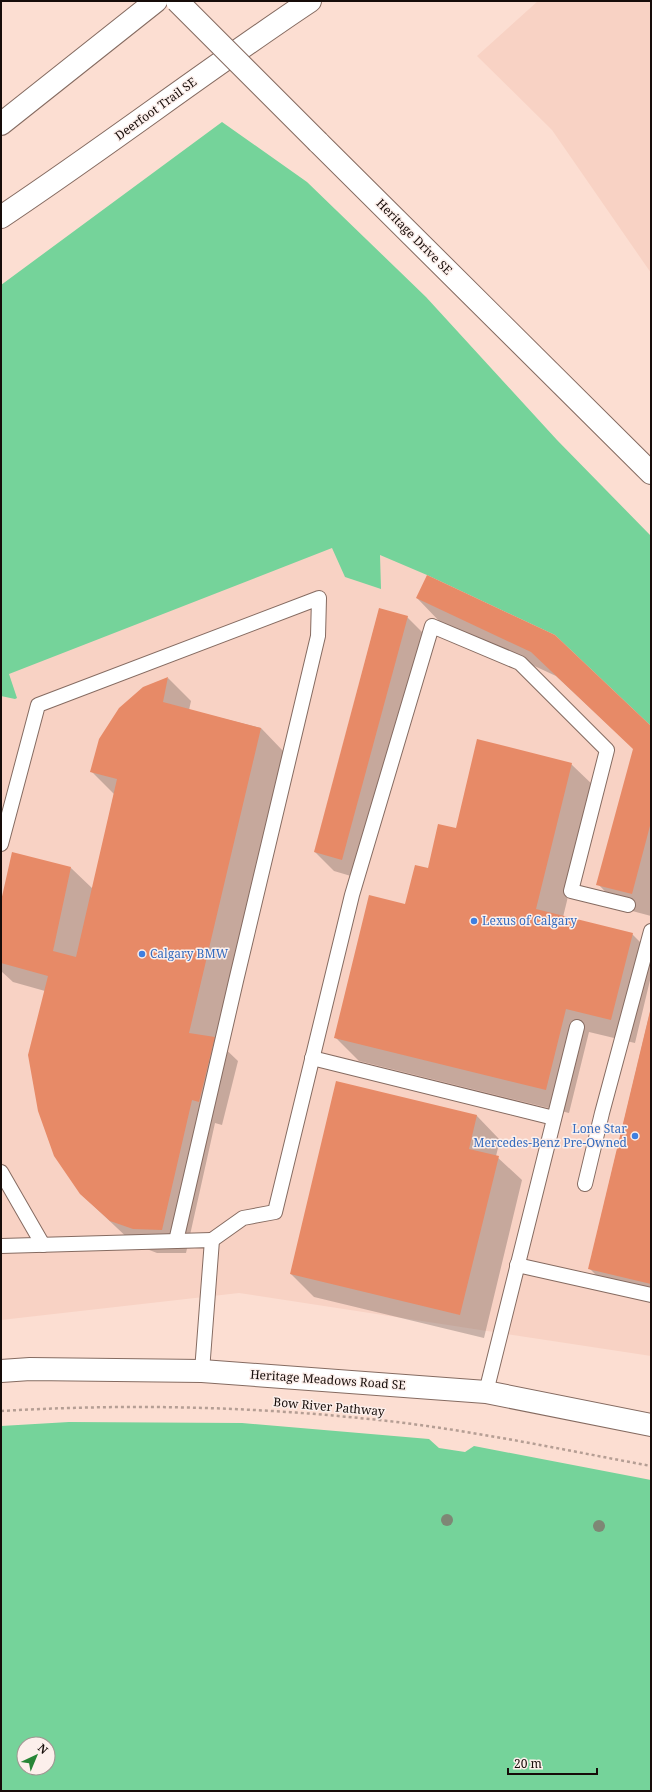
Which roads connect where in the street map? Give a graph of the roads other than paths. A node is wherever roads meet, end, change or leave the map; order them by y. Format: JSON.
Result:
{"nodes":[{"id":1,"x":156,"y":1,"type":"edge"},
{"id":2,"x":177,"y":1,"type":"edge"},
{"id":3,"x":310,"y":1,"type":"edge"},
{"id":4,"x":1,"y":124,"type":"edge"},
{"id":5,"x":1,"y":217,"type":"edge"},
{"id":6,"x":651,"y":473,"type":"edge"},
{"id":7,"x":1,"y":844,"type":"edge"},
{"id":8,"x":628,"y":905,"type":"dead end"},
{"id":9,"x":651,"y":931,"type":"edge"},
{"id":10,"x":577,"y":1026,"type":"dead end"},
{"id":11,"x":312,"y":1058,"type":"junction"},
{"id":12,"x":554,"y":1118,"type":"junction"},
{"id":13,"x":1,"y":1172,"type":"edge"},
{"id":14,"x":584,"y":1184,"type":"dead end"},
{"id":15,"x":212,"y":1240,"type":"junction"},
{"id":16,"x":176,"y":1241,"type":"junction"},
{"id":17,"x":43,"y":1245,"type":"junction"},
{"id":18,"x":1,"y":1246,"type":"edge"},
{"id":19,"x":518,"y":1264,"type":"junction"},
{"id":20,"x":651,"y":1295,"type":"edge"},
{"id":21,"x":202,"y":1371,"type":"junction"},
{"id":22,"x":1,"y":1372,"type":"edge"},
{"id":23,"x":486,"y":1392,"type":"junction"},
{"id":24,"x":651,"y":1425,"type":"edge"}],
"edges":[{"from":1,"to":4,"type":"main road"},
{"from":2,"to":6,"type":"main road","name":"Heritage Drive SE","bridge":true},
{"from":3,"to":5,"type":"main road","name":"Deerfoot Trail SE"},
{"from":7,"to":16,"type":"lane"},
{"from":8,"to":11,"type":"lane"},
{"from":9,"to":14,"type":"lane"},
{"from":10,"to":12,"type":"lane"},
{"from":11,"to":12,"type":"lane"},
{"from":11,"to":15,"type":"lane"},
{"from":12,"to":19,"type":"lane"},
{"from":13,"to":17,"type":"lane"},
{"from":15,"to":16,"type":"lane"},
{"from":15,"to":21,"type":"lane"},
{"from":16,"to":17,"type":"lane"},
{"from":17,"to":18,"type":"lane"},
{"from":19,"to":20,"type":"lane"},
{"from":19,"to":23,"type":"lane"},
{"from":21,"to":22,"type":"main road","name":"Heritage Meadows Road SE"},
{"from":21,"to":23,"type":"main road","name":"Heritage Meadows Road SE"},
{"from":23,"to":24,"type":"main road","name":"Heritage Meadows Road SE"}]}
